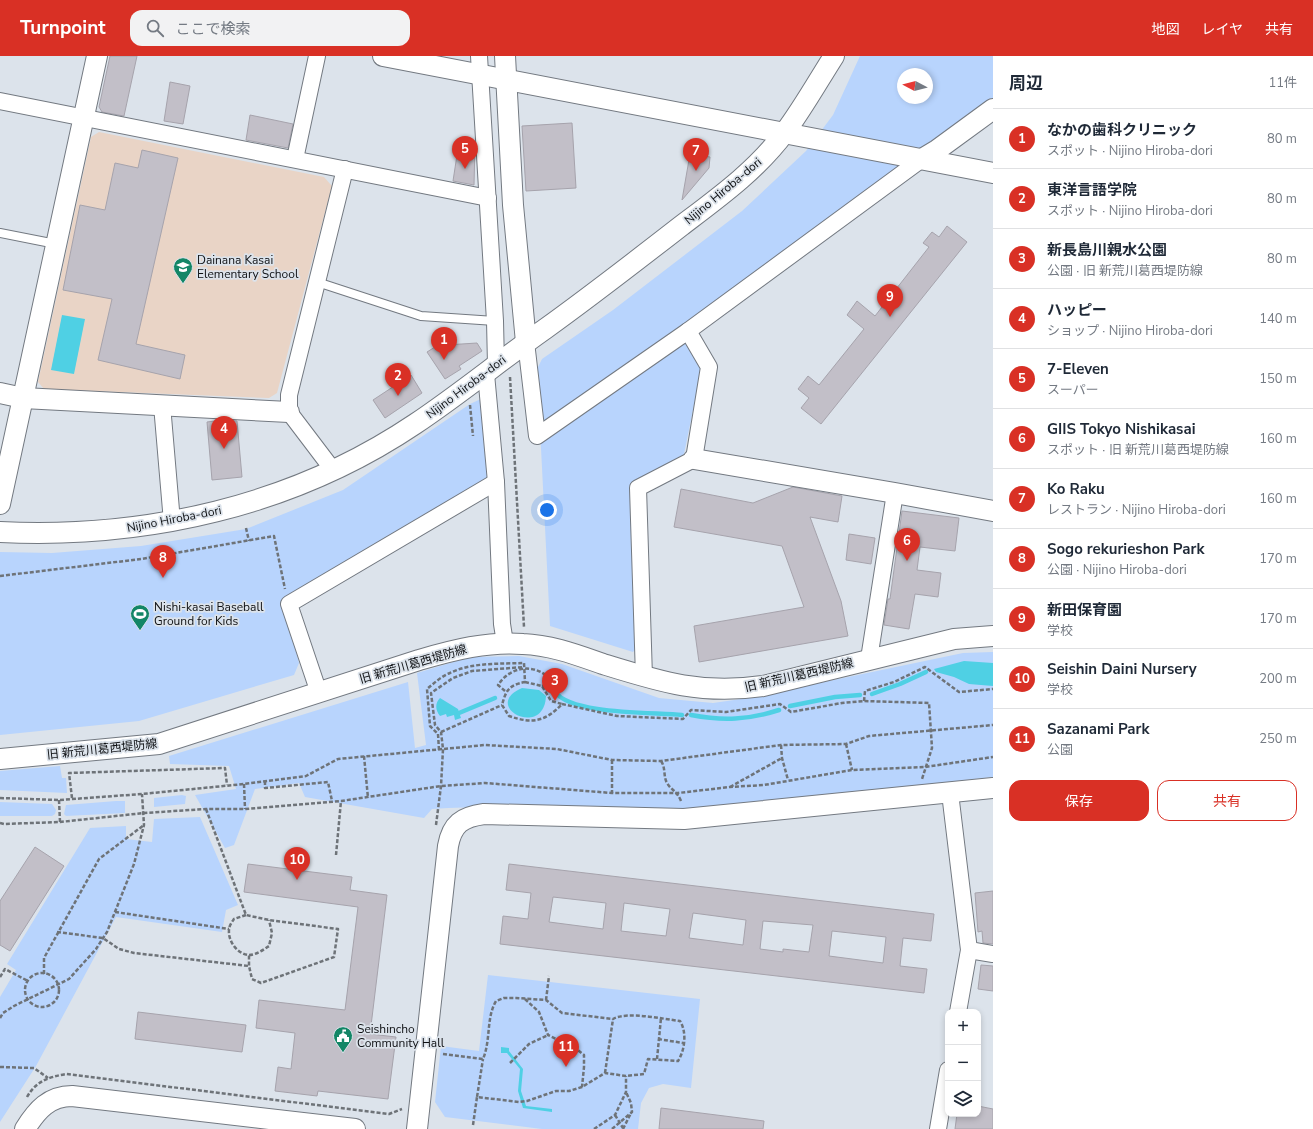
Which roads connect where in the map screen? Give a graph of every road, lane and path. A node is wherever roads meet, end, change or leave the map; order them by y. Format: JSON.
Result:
{"nodes":[{"id":1,"x":97,"y":56,"type":"edge"},
{"id":2,"x":317,"y":56,"type":"edge"},
{"id":3,"x":383,"y":56,"type":"edge"},
{"id":4,"x":505,"y":56,"type":"edge"},
{"id":5,"x":834,"y":56,"type":"edge"},
{"id":6,"x":479,"y":65,"type":"edge"},
{"id":7,"x":506,"y":79,"type":"junction"},
{"id":8,"x":0,"y":101,"type":"edge"},
{"id":9,"x":993,"y":109,"type":"edge"},
{"id":10,"x":83,"y":117,"type":"junction"},
{"id":11,"x":785,"y":132,"type":"junction"},
{"id":12,"x":295,"y":159,"type":"junction"},
{"id":13,"x":922,"y":159,"type":"junction"},
{"id":14,"x":345,"y":169,"type":"junction"},
{"id":15,"x":993,"y":173,"type":"edge"},
{"id":16,"x":488,"y":198,"type":"junction"},
{"id":17,"x":0,"y":232,"type":"edge"},
{"id":18,"x":56,"y":244,"type":"junction"},
{"id":19,"x":317,"y":282,"type":"junction"},
{"id":20,"x":495,"y":321,"type":"junction"},
{"id":21,"x":688,"y":331,"type":"junction"},
{"id":22,"x":526,"y":342,"type":"junction"},
{"id":23,"x":497,"y":372,"type":"junction"},
{"id":24,"x":0,"y":393,"type":"edge"},
{"id":25,"x":23,"y":398,"type":"junction"},
{"id":26,"x":469,"y":403,"type":"dead end"},
{"id":27,"x":162,"y":406,"type":"junction"},
{"id":28,"x":289,"y":412,"type":"junction"},
{"id":29,"x":473,"y":436,"type":"dead end"},
{"id":30,"x":694,"y":459,"type":"junction"},
{"id":31,"x":333,"y":470,"type":"junction"},
{"id":32,"x":496,"y":482,"type":"junction"},
{"id":33,"x":895,"y":493,"type":"junction"},
{"id":34,"x":0,"y":504,"type":"edge"},
{"id":35,"x":993,"y":511,"type":"edge"},
{"id":36,"x":172,"y":522,"type":"junction"},
{"id":37,"x":246,"y":528,"type":"dead end"},
{"id":38,"x":0,"y":532,"type":"edge"},
{"id":39,"x":249,"y":541,"type":"junction"},
{"id":40,"x":0,"y":576,"type":"edge"},
{"id":41,"x":289,"y":604,"type":"junction"},
{"id":42,"x":524,"y":627,"type":"dead end"},
{"id":43,"x":993,"y":636,"type":"edge"},
{"id":44,"x":505,"y":643,"type":"junction"},
{"id":45,"x":869,"y":659,"type":"junction"},
{"id":46,"x":524,"y":667,"type":"junction"},
{"id":47,"x":644,"y":677,"type":"junction"},
{"id":48,"x":525,"y":682,"type":"junction"},
{"id":49,"x":542,"y":686,"type":"junction"},
{"id":50,"x":993,"y":689,"type":"edge"},
{"id":51,"x":506,"y":691,"type":"junction"},
{"id":52,"x":319,"y":693,"type":"junction"},
{"id":53,"x":864,"y":701,"type":"junction"},
{"id":54,"x":562,"y":704,"type":"junction"},
{"id":55,"x":502,"y":705,"type":"junction"},
{"id":56,"x":993,"y":725,"type":"edge"},
{"id":57,"x":930,"y":730,"type":"junction"},
{"id":58,"x":441,"y":732,"type":"junction"},
{"id":59,"x":846,"y":744,"type":"junction"},
{"id":60,"x":781,"y":745,"type":"junction"},
{"id":61,"x":443,"y":749,"type":"junction"},
{"id":62,"x":439,"y":750,"type":"junction"},
{"id":63,"x":364,"y":756,"type":"junction"},
{"id":64,"x":993,"y":757,"type":"edge"},
{"id":65,"x":782,"y":758,"type":"junction"},
{"id":66,"x":0,"y":759,"type":"edge"},
{"id":67,"x":612,"y":760,"type":"junction"},
{"id":68,"x":661,"y":760,"type":"junction"},
{"id":69,"x":924,"y":767,"type":"junction"},
{"id":70,"x":852,"y":770,"type":"junction"},
{"id":71,"x":788,"y":780,"type":"junction"},
{"id":72,"x":265,"y":781,"type":"junction"},
{"id":73,"x":244,"y":784,"type":"junction"},
{"id":74,"x":920,"y":784,"type":"dead end"},
{"id":75,"x":227,"y":785,"type":"junction"},
{"id":76,"x":441,"y":786,"type":"junction"},
{"id":77,"x":730,"y":787,"type":"junction"},
{"id":78,"x":993,"y":788,"type":"edge"},
{"id":79,"x":612,"y":793,"type":"junction"},
{"id":80,"x":678,"y":793,"type":"junction"},
{"id":81,"x":950,"y":793,"type":"junction"},
{"id":82,"x":142,"y":794,"type":"junction"},
{"id":83,"x":0,"y":798,"type":"edge"},
{"id":84,"x":72,"y":798,"type":"junction"},
{"id":85,"x":368,"y":798,"type":"junction"},
{"id":86,"x":59,"y":800,"type":"junction"},
{"id":87,"x":332,"y":801,"type":"junction"},
{"id":88,"x":341,"y":801,"type":"junction"},
{"id":89,"x":683,"y":804,"type":"dead end"},
{"id":90,"x":206,"y":809,"type":"junction"},
{"id":91,"x":245,"y":809,"type":"junction"},
{"id":92,"x":144,"y":813,"type":"junction"},
{"id":93,"x":60,"y":822,"type":"junction"},
{"id":94,"x":0,"y":823,"type":"edge"},
{"id":95,"x":4,"y":824,"type":"junction"},
{"id":96,"x":144,"y":825,"type":"junction"},
{"id":97,"x":0,"y":826,"type":"edge"},
{"id":98,"x":435,"y":833,"type":"dead end"},
{"id":99,"x":336,"y":856,"type":"dead end"},
{"id":100,"x":115,"y":912,"type":"junction"},
{"id":101,"x":246,"y":915,"type":"junction"},
{"id":102,"x":269,"y":920,"type":"junction"},
{"id":103,"x":229,"y":929,"type":"junction"},
{"id":104,"x":57,"y":932,"type":"junction"},
{"id":105,"x":103,"y":938,"type":"junction"},
{"id":106,"x":968,"y":950,"type":"junction"},
{"id":107,"x":993,"y":954,"type":"edge"},
{"id":108,"x":249,"y":955,"type":"junction"},
{"id":109,"x":249,"y":966,"type":"junction"},
{"id":110,"x":44,"y":974,"type":"junction"},
{"id":111,"x":549,"y":976,"type":"dead end"},
{"id":112,"x":0,"y":977,"type":"edge"},
{"id":113,"x":28,"y":981,"type":"junction"},
{"id":114,"x":58,"y":984,"type":"junction"},
{"id":115,"x":525,"y":998,"type":"junction"},
{"id":116,"x":27,"y":999,"type":"junction"},
{"id":117,"x":546,"y":1000,"type":"junction"},
{"id":118,"x":958,"y":1009,"type":"edge"},
{"id":119,"x":0,"y":1018,"type":"edge"},
{"id":120,"x":661,"y":1018,"type":"junction"},
{"id":121,"x":613,"y":1019,"type":"junction"},
{"id":122,"x":548,"y":1035,"type":"junction"},
{"id":123,"x":658,"y":1040,"type":"junction"},
{"id":124,"x":683,"y":1043,"type":"junction"},
{"id":125,"x":436,"y":1053,"type":"dead end"},
{"id":126,"x":483,"y":1059,"type":"junction"},
{"id":127,"x":657,"y":1059,"type":"junction"},
{"id":128,"x":510,"y":1063,"type":"dead end"},
{"id":129,"x":0,"y":1067,"type":"edge"},
{"id":130,"x":605,"y":1073,"type":"junction"},
{"id":131,"x":626,"y":1076,"type":"junction"},
{"id":132,"x":48,"y":1078,"type":"junction"},
{"id":133,"x":946,"y":1081,"type":"edge"},
{"id":134,"x":582,"y":1087,"type":"junction"},
{"id":135,"x":626,"y":1092,"type":"junction"},
{"id":136,"x":478,"y":1096,"type":"junction"},
{"id":137,"x":25,"y":1099,"type":"dead end"},
{"id":138,"x":404,"y":1101,"type":"dead end"},
{"id":139,"x":632,"y":1112,"type":"junction"},
{"id":140,"x":615,"y":1115,"type":"junction"},
{"id":141,"x":619,"y":1122,"type":"junction"},
{"id":142,"x":473,"y":1125,"type":"dead end"},
{"id":143,"x":25,"y":1129,"type":"edge"},
{"id":144,"x":355,"y":1129,"type":"edge"},
{"id":145,"x":417,"y":1129,"type":"edge"},
{"id":146,"x":594,"y":1129,"type":"edge"},
{"id":147,"x":612,"y":1129,"type":"edge"},
{"id":148,"x":623,"y":1129,"type":"edge"},
{"id":149,"x":938,"y":1129,"type":"edge"}],
"edges":[{"from":1,"to":10,"type":"street"},
{"from":2,"to":12,"type":"street"},
{"from":3,"to":6,"type":"street"},
{"from":4,"to":7,"type":"street"},
{"from":5,"to":11,"type":"street","name":"Nijino Hiroba-dori"},
{"from":6,"to":7,"type":"street"},
{"from":6,"to":16,"type":"street"},
{"from":7,"to":11,"type":"street"},
{"from":7,"to":22,"type":"street"},
{"from":8,"to":10,"type":"street"},
{"from":9,"to":13,"type":"street"},
{"from":10,"to":12,"type":"street"},
{"from":10,"to":18,"type":"street"},
{"from":11,"to":13,"type":"street"},
{"from":11,"to":22,"type":"street","name":"Nijino Hiroba-dori"},
{"from":12,"to":14,"type":"street"},
{"from":13,"to":15,"type":"street"},
{"from":13,"to":21,"type":"street"},
{"from":14,"to":16,"type":"street"},
{"from":14,"to":19,"type":"street"},
{"from":16,"to":20,"type":"street"},
{"from":17,"to":18,"type":"lane"},
{"from":18,"to":25,"type":"street"},
{"from":19,"to":20,"type":"lane"},
{"from":19,"to":28,"type":"street"},
{"from":20,"to":23,"type":"street"},
{"from":21,"to":22,"type":"street"},
{"from":21,"to":30,"type":"street"},
{"from":22,"to":23,"type":"street","name":"Nijino Hiroba-dori"},
{"from":23,"to":31,"type":"street","name":"Nijino Hiroba-dori"},
{"from":23,"to":32,"type":"street"},
{"from":23,"to":42,"type":"path"},
{"from":24,"to":25,"type":"street"},
{"from":25,"to":27,"type":"street"},
{"from":25,"to":34,"type":"street"},
{"from":26,"to":29,"type":"path"},
{"from":27,"to":28,"type":"street"},
{"from":27,"to":36,"type":"street"},
{"from":28,"to":31,"type":"street"},
{"from":30,"to":33,"type":"street"},
{"from":30,"to":47,"type":"street"},
{"from":31,"to":36,"type":"street","name":"Nijino Hiroba-dori"},
{"from":32,"to":41,"type":"street"},
{"from":32,"to":44,"type":"street"},
{"from":33,"to":35,"type":"street"},
{"from":33,"to":45,"type":"street"},
{"from":36,"to":38,"type":"street","name":"Nijino Hiroba-dori"},
{"from":37,"to":39,"type":"path"},
{"from":39,"to":40,"type":"path"},
{"from":39,"to":41,"type":"path"},
{"from":41,"to":52,"type":"street"},
{"from":43,"to":45,"type":"street","name":"旧 新荒川葛西堤防線"},
{"from":44,"to":47,"type":"street","name":"旧 新荒川葛西堤防線"},
{"from":44,"to":52,"type":"street","name":"旧 新荒川葛西堤防線"},
{"from":45,"to":47,"type":"street","name":"旧 新荒川葛西堤防線"},
{"from":46,"to":48,"type":"path"},
{"from":46,"to":49,"type":"path"},
{"from":46,"to":51,"type":"path"},
{"from":46,"to":58,"type":"path"},
{"from":46,"to":62,"type":"path"},
{"from":48,"to":49,"type":"path"},
{"from":48,"to":51,"type":"path"},
{"from":49,"to":54,"type":"path"},
{"from":50,"to":53,"type":"path"},
{"from":51,"to":55,"type":"path"},
{"from":52,"to":66,"type":"street","name":"旧 新荒川葛西堤防線"},
{"from":53,"to":54,"type":"path"},
{"from":53,"to":57,"type":"path"},
{"from":54,"to":55,"type":"path"},
{"from":55,"to":58,"type":"path"},
{"from":56,"to":57,"type":"path"},
{"from":57,"to":59,"type":"path"},
{"from":57,"to":69,"type":"path"},
{"from":58,"to":61,"type":"path"},
{"from":59,"to":60,"type":"path"},
{"from":59,"to":70,"type":"path"},
{"from":60,"to":65,"type":"path"},
{"from":60,"to":68,"type":"path"},
{"from":61,"to":62,"type":"path"},
{"from":61,"to":67,"type":"path"},
{"from":61,"to":76,"type":"path"},
{"from":62,"to":63,"type":"path"},
{"from":63,"to":72,"type":"path"},
{"from":63,"to":85,"type":"path"},
{"from":64,"to":69,"type":"path"},
{"from":65,"to":71,"type":"path"},
{"from":65,"to":77,"type":"path"},
{"from":67,"to":68,"type":"path"},
{"from":67,"to":79,"type":"path"},
{"from":68,"to":80,"type":"path"},
{"from":69,"to":70,"type":"path"},
{"from":69,"to":74,"type":"path"},
{"from":70,"to":71,"type":"path"},
{"from":71,"to":77,"type":"path"},
{"from":72,"to":73,"type":"path"},
{"from":72,"to":87,"type":"path"},
{"from":73,"to":75,"type":"path"},
{"from":73,"to":91,"type":"path"},
{"from":75,"to":82,"type":"path"},
{"from":75,"to":84,"type":"path"},
{"from":76,"to":79,"type":"path"},
{"from":76,"to":85,"type":"path"},
{"from":76,"to":98,"type":"path"},
{"from":77,"to":80,"type":"path"},
{"from":78,"to":81,"type":"street"},
{"from":79,"to":80,"type":"path"},
{"from":80,"to":89,"type":"path"},
{"from":81,"to":106,"type":"street"},
{"from":81,"to":145,"type":"street"},
{"from":82,"to":84,"type":"path"},
{"from":82,"to":92,"type":"path"},
{"from":83,"to":86,"type":"path"},
{"from":84,"to":86,"type":"path"},
{"from":85,"to":88,"type":"path"},
{"from":86,"to":93,"type":"path"},
{"from":87,"to":88,"type":"path"},
{"from":87,"to":91,"type":"path"},
{"from":88,"to":99,"type":"path"},
{"from":90,"to":91,"type":"path"},
{"from":90,"to":92,"type":"path"},
{"from":90,"to":101,"type":"path"},
{"from":92,"to":93,"type":"path"},
{"from":92,"to":96,"type":"path"},
{"from":93,"to":95,"type":"path"},
{"from":94,"to":95,"type":"path"},
{"from":95,"to":97,"type":"path"},
{"from":96,"to":100,"type":"path"},
{"from":96,"to":104,"type":"path"},
{"from":100,"to":103,"type":"path"},
{"from":100,"to":105,"type":"path"},
{"from":101,"to":102,"type":"path"},
{"from":101,"to":103,"type":"path"},
{"from":102,"to":108,"type":"path"},
{"from":102,"to":109,"type":"path"},
{"from":103,"to":108,"type":"path"},
{"from":104,"to":105,"type":"path"},
{"from":104,"to":110,"type":"path"},
{"from":105,"to":109,"type":"path"},
{"from":105,"to":114,"type":"path"},
{"from":106,"to":107,"type":"street"},
{"from":106,"to":118,"type":"street"},
{"from":108,"to":109,"type":"path"},
{"from":110,"to":113,"type":"path"},
{"from":110,"to":114,"type":"path"},
{"from":111,"to":117,"type":"path"},
{"from":112,"to":113,"type":"path"},
{"from":113,"to":116,"type":"path"},
{"from":114,"to":116,"type":"path"},
{"from":114,"to":116,"type":"path"},
{"from":115,"to":117,"type":"path"},
{"from":115,"to":122,"type":"path"},
{"from":115,"to":126,"type":"path"},
{"from":116,"to":119,"type":"path"},
{"from":117,"to":121,"type":"path"},
{"from":120,"to":121,"type":"path"},
{"from":120,"to":123,"type":"path"},
{"from":120,"to":124,"type":"path"},
{"from":121,"to":130,"type":"path"},
{"from":122,"to":128,"type":"path"},
{"from":122,"to":134,"type":"path"},
{"from":123,"to":124,"type":"path"},
{"from":123,"to":127,"type":"path"},
{"from":124,"to":127,"type":"path"},
{"from":125,"to":126,"type":"path"},
{"from":126,"to":136,"type":"path"},
{"from":127,"to":131,"type":"path"},
{"from":129,"to":132,"type":"path"},
{"from":130,"to":131,"type":"path"},
{"from":130,"to":134,"type":"path"},
{"from":131,"to":135,"type":"path"},
{"from":132,"to":137,"type":"path"},
{"from":132,"to":138,"type":"path"},
{"from":133,"to":149,"type":"street"},
{"from":134,"to":136,"type":"path"},
{"from":135,"to":139,"type":"path"},
{"from":135,"to":140,"type":"path"},
{"from":136,"to":142,"type":"path"},
{"from":139,"to":141,"type":"path"},
{"from":139,"to":148,"type":"path"},
{"from":140,"to":141,"type":"path"},
{"from":140,"to":146,"type":"path"},
{"from":141,"to":147,"type":"path"},
{"from":141,"to":148,"type":"path"},
{"from":143,"to":144,"type":"street"}]}
